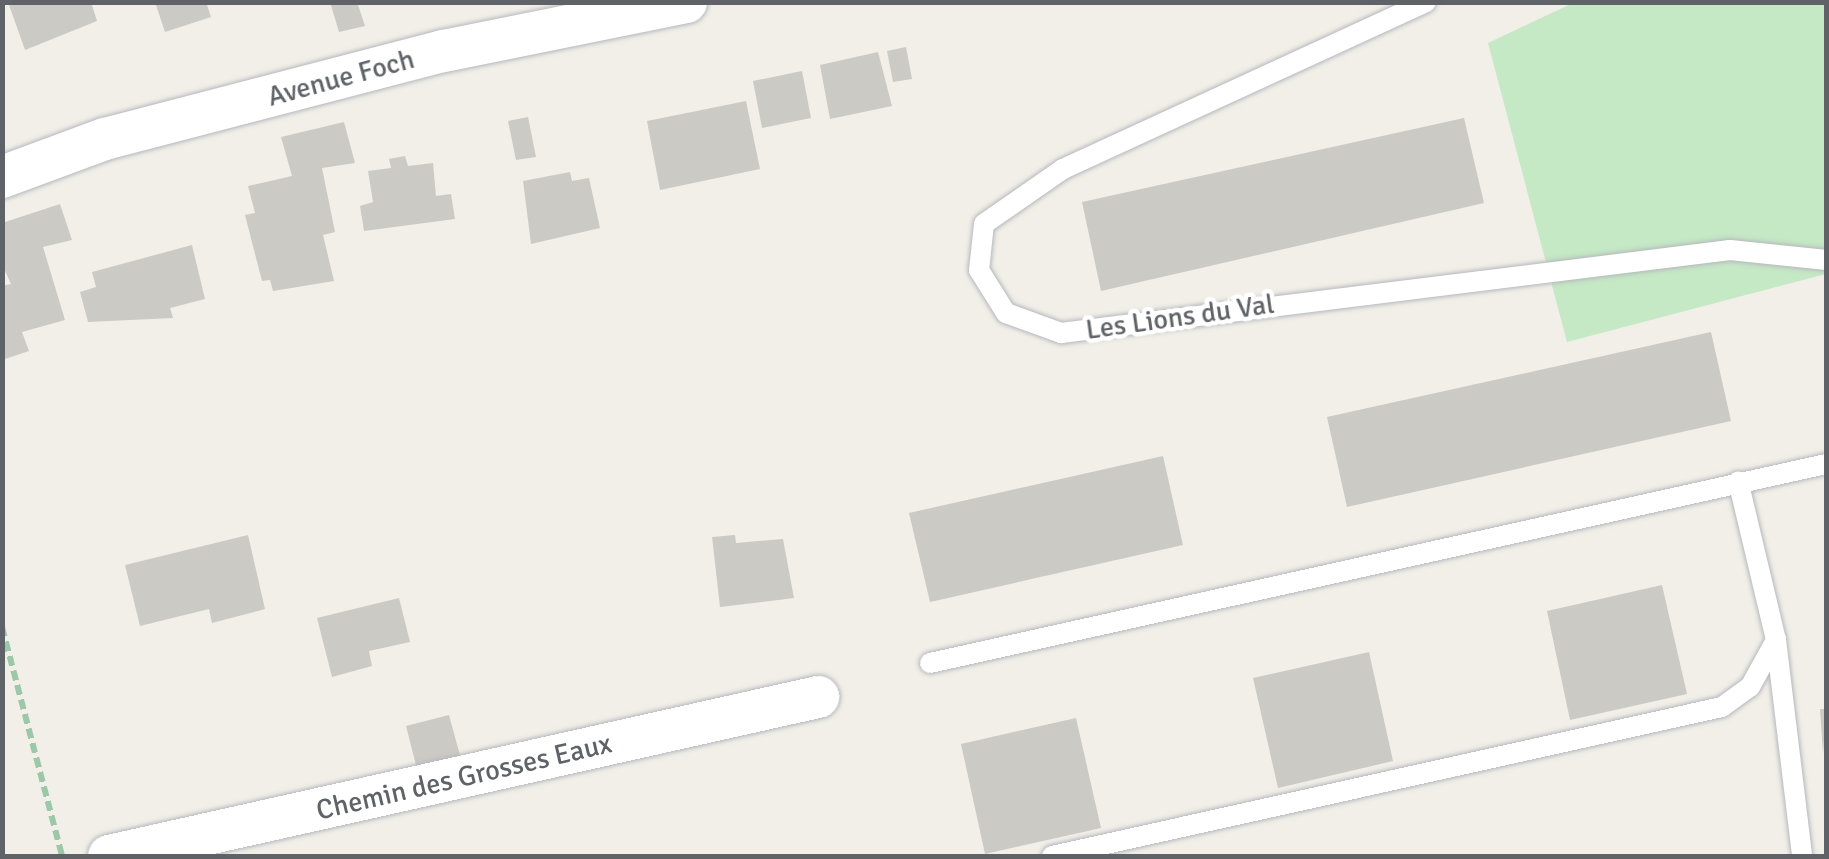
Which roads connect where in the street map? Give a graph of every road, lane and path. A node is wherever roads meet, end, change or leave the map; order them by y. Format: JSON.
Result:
{"nodes":[{"id":1,"x":686,"y":2,"type":"edge"},
{"id":2,"x":1426,"y":2,"type":"edge"},
{"id":3,"x":602,"y":10,"type":"edge"},
{"id":4,"x":2,"y":177,"type":"edge"},
{"id":5,"x":1826,"y":260,"type":"edge"},
{"id":6,"x":1826,"y":464,"type":"edge"},
{"id":7,"x":1738,"y":481,"type":"junction"},
{"id":8,"x":2,"y":627,"type":"edge"},
{"id":9,"x":1776,"y":640,"type":"junction"},
{"id":10,"x":930,"y":664,"type":"dead end"},
{"id":11,"x":818,"y":697,"type":"dead end"},
{"id":12,"x":62,"y":856,"type":"edge"},
{"id":13,"x":109,"y":856,"type":"edge"},
{"id":14,"x":1052,"y":856,"type":"edge"},
{"id":15,"x":1802,"y":856,"type":"edge"}],
"edges":[{"from":1,"to":3,"type":"street","name":"Avenue Foch"},
{"from":2,"to":5,"type":"lane","name":"Les Lions du Val"},
{"from":3,"to":4,"type":"street","name":"Avenue Foch"},
{"from":6,"to":7,"type":"lane"},
{"from":7,"to":9,"type":"lane"},
{"from":7,"to":10,"type":"lane"},
{"from":8,"to":12,"type":"path"},
{"from":9,"to":14,"type":"lane"},
{"from":9,"to":15,"type":"lane"},
{"from":11,"to":13,"type":"street","name":"Chemin des Grosses Eaux"}]}
